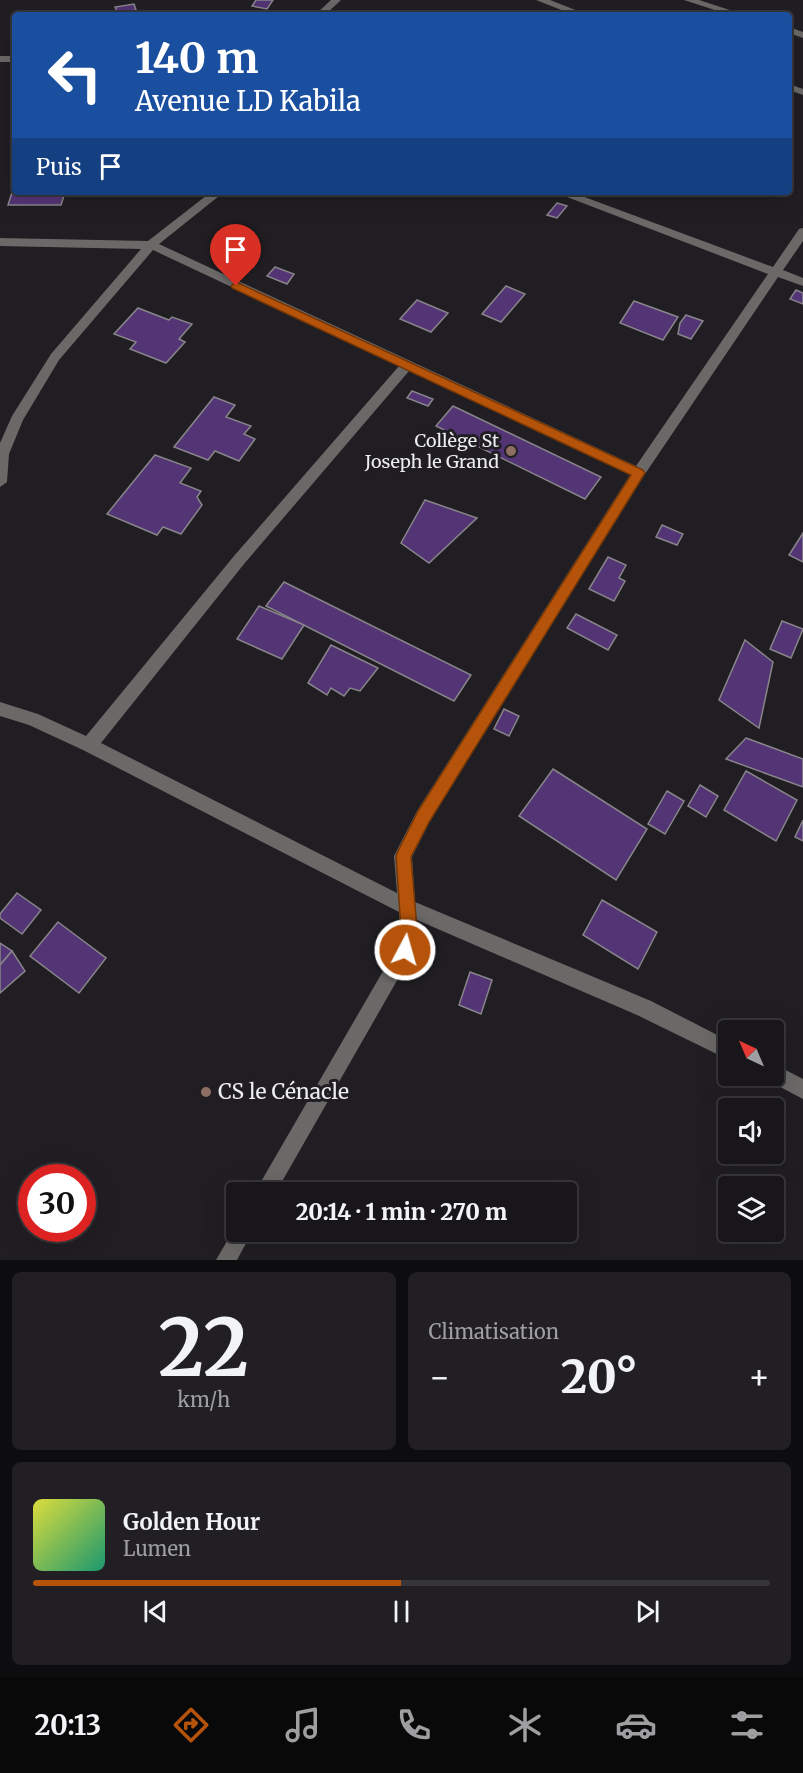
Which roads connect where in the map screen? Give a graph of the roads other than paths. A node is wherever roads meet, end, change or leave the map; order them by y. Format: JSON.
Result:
{"nodes":[{"id":1,"x":336,"y":0,"type":"edge"},
{"id":2,"x":541,"y":0,"type":"edge"},
{"id":3,"x":689,"y":0,"type":"edge"},
{"id":4,"x":323,"y":12,"type":"edge"},
{"id":5,"x":575,"y":12,"type":"edge"},
{"id":6,"x":730,"y":12,"type":"edge"},
{"id":7,"x":214,"y":195,"type":"edge"},
{"id":8,"x":568,"y":195,"type":"edge"},
{"id":9,"x":803,"y":232,"type":"edge"},
{"id":10,"x":0,"y":242,"type":"edge"},
{"id":11,"x":151,"y":245,"type":"junction"},
{"id":12,"x":776,"y":271,"type":"junction"},
{"id":13,"x":803,"y":282,"type":"edge"},
{"id":14,"x":406,"y":366,"type":"junction"},
{"id":15,"x":638,"y":473,"type":"junction"},
{"id":16,"x":0,"y":482,"type":"edge"},
{"id":17,"x":0,"y":709,"type":"edge"},
{"id":18,"x":89,"y":745,"type":"junction"},
{"id":19,"x":407,"y":907,"type":"junction"},
{"id":20,"x":718,"y":1045,"type":"edge"},
{"id":21,"x":784,"y":1079,"type":"edge"},
{"id":22,"x":803,"y":1089,"type":"edge"},
{"id":23,"x":271,"y":1182,"type":"edge"},
{"id":24,"x":236,"y":1242,"type":"edge"},
{"id":25,"x":226,"y":1260,"type":"edge"}],
"edges":[{"from":1,"to":4,"type":"street"},
{"from":2,"to":5,"type":"street"},
{"from":3,"to":6,"type":"street"},
{"from":7,"to":11,"type":"street"},
{"from":8,"to":12,"type":"street"},
{"from":9,"to":12,"type":"street"},
{"from":10,"to":11,"type":"street"},
{"from":11,"to":14,"type":"street"},
{"from":11,"to":16,"type":"street"},
{"from":12,"to":13,"type":"street"},
{"from":12,"to":15,"type":"street"},
{"from":14,"to":15,"type":"street"},
{"from":14,"to":18,"type":"street"},
{"from":15,"to":19,"type":"street"},
{"from":17,"to":18,"type":"street"},
{"from":18,"to":19,"type":"street"},
{"from":19,"to":20,"type":"street"},
{"from":19,"to":23,"type":"street"},
{"from":21,"to":22,"type":"street"},
{"from":24,"to":25,"type":"street"}]}
